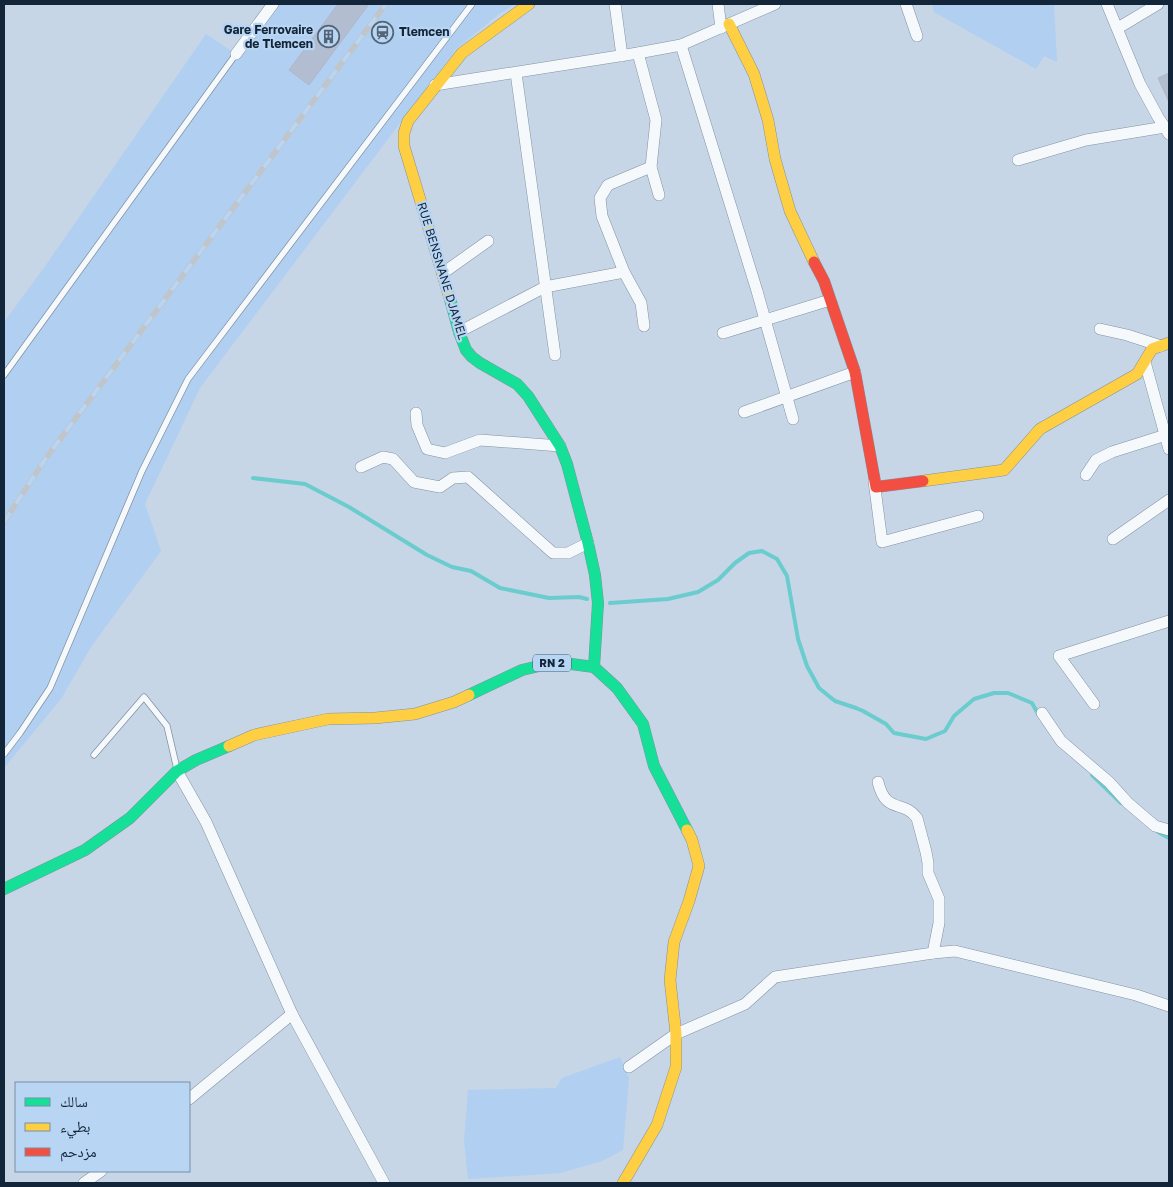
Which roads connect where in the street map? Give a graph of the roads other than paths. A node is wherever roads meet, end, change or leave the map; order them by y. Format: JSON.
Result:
{"nodes":[{"id":1,"x":273,"y":4,"type":"edge"},
{"id":2,"x":472,"y":4,"type":"edge"},
{"id":3,"x":529,"y":4,"type":"edge"},
{"id":4,"x":615,"y":4,"type":"edge"},
{"id":5,"x":718,"y":4,"type":"edge"},
{"id":6,"x":775,"y":4,"type":"edge"},
{"id":7,"x":906,"y":4,"type":"edge"},
{"id":8,"x":1107,"y":4,"type":"edge"},
{"id":9,"x":1158,"y":4,"type":"edge"},
{"id":10,"x":725,"y":26,"type":"junction"},
{"id":11,"x":1118,"y":28,"type":"junction"},
{"id":12,"x":917,"y":36,"type":"dead end"},
{"id":13,"x":681,"y":45,"type":"junction"},
{"id":14,"x":638,"y":53,"type":"junction"},
{"id":15,"x":236,"y":54,"type":"joint"},
{"id":16,"x":622,"y":56,"type":"junction"},
{"id":17,"x":516,"y":73,"type":"junction"},
{"id":18,"x":435,"y":85,"type":"junction"},
{"id":19,"x":1166,"y":127,"type":"edge"},
{"id":20,"x":1018,"y":160,"type":"dead end"},
{"id":21,"x":651,"y":167,"type":"junction"},
{"id":22,"x":659,"y":195,"type":"dead end"},
{"id":23,"x":488,"y":241,"type":"dead end"},
{"id":24,"x":624,"y":272,"type":"junction"},
{"id":25,"x":443,"y":273,"type":"junction"},
{"id":26,"x":545,"y":287,"type":"junction"},
{"id":27,"x":830,"y":300,"type":"junction"},
{"id":28,"x":765,"y":321,"type":"junction"},
{"id":29,"x":644,"y":326,"type":"dead end"},
{"id":30,"x":1100,"y":329,"type":"dead end"},
{"id":31,"x":459,"y":332,"type":"junction"},
{"id":32,"x":723,"y":333,"type":"dead end"},
{"id":33,"x":1165,"y":345,"type":"edge"},
{"id":34,"x":555,"y":355,"type":"dead end"},
{"id":35,"x":1145,"y":362,"type":"junction"},
{"id":36,"x":855,"y":372,"type":"junction"},
{"id":37,"x":4,"y":375,"type":"edge"},
{"id":38,"x":787,"y":397,"type":"junction"},
{"id":39,"x":744,"y":412,"type":"dead end"},
{"id":40,"x":416,"y":413,"type":"dead end"},
{"id":41,"x":793,"y":419,"type":"dead end"},
{"id":42,"x":1167,"y":435,"type":"edge"},
{"id":43,"x":560,"y":446,"type":"junction"},
{"id":44,"x":1169,"y":448,"type":"edge"},
{"id":45,"x":361,"y":466,"type":"dead end"},
{"id":46,"x":873,"y":474,"type":"junction"},
{"id":47,"x":1086,"y":475,"type":"dead end"},
{"id":48,"x":1169,"y":500,"type":"edge"},
{"id":49,"x":978,"y":516,"type":"dead end"},
{"id":50,"x":1113,"y":539,"type":"dead end"},
{"id":51,"x":588,"y":543,"type":"junction"},
{"id":52,"x":1169,"y":620,"type":"edge"},
{"id":53,"x":594,"y":667,"type":"junction"},
{"id":54,"x":1094,"y":704,"type":"dead end"},
{"id":55,"x":1042,"y":713,"type":"dead end"},
{"id":56,"x":4,"y":754,"type":"edge"},
{"id":57,"x":94,"y":755,"type":"dead end"},
{"id":58,"x":177,"y":771,"type":"junction"},
{"id":59,"x":878,"y":782,"type":"dead end"},
{"id":60,"x":1169,"y":830,"type":"edge"},
{"id":61,"x":4,"y":889,"type":"edge"},
{"id":62,"x":933,"y":953,"type":"junction"},
{"id":63,"x":1169,"y":1006,"type":"edge"},
{"id":64,"x":292,"y":1014,"type":"junction"},
{"id":65,"x":676,"y":1034,"type":"junction"},
{"id":66,"x":629,"y":1067,"type":"dead end"},
{"id":67,"x":190,"y":1097,"type":"edge"},
{"id":68,"x":100,"y":1172,"type":"edge"},
{"id":69,"x":84,"y":1183,"type":"edge"},
{"id":70,"x":384,"y":1183,"type":"edge"},
{"id":71,"x":623,"y":1183,"type":"edge"}],
"edges":[{"from":1,"to":15,"type":"street"},
{"from":2,"to":56,"type":"lane"},
{"from":3,"to":18,"type":"main road","name":"RUE BENSNANE DJAMEL"},
{"from":4,"to":16,"type":"street"},
{"from":5,"to":10,"type":"street"},
{"from":6,"to":10,"type":"street"},
{"from":7,"to":12,"type":"street"},
{"from":8,"to":11,"type":"street"},
{"from":9,"to":11,"type":"street"},
{"from":10,"to":13,"type":"street"},
{"from":10,"to":27,"type":"main road"},
{"from":11,"to":19,"type":"street"},
{"from":13,"to":14,"type":"street"},
{"from":13,"to":28,"type":"street"},
{"from":14,"to":16,"type":"street"},
{"from":14,"to":21,"type":"street"},
{"from":15,"to":37,"type":"lane"},
{"from":16,"to":17,"type":"street"},
{"from":17,"to":18,"type":"street"},
{"from":17,"to":26,"type":"street"},
{"from":18,"to":25,"type":"main road","name":"RUE BENSNANE DJAMEL"},
{"from":19,"to":20,"type":"street"},
{"from":21,"to":22,"type":"street"},
{"from":21,"to":24,"type":"street"},
{"from":23,"to":25,"type":"street"},
{"from":24,"to":26,"type":"street"},
{"from":24,"to":29,"type":"street"},
{"from":25,"to":31,"type":"main road","name":"RUE BENSNANE DJAMEL"},
{"from":26,"to":31,"type":"street"},
{"from":26,"to":34,"type":"street"},
{"from":27,"to":28,"type":"street"},
{"from":27,"to":36,"type":"main road"},
{"from":28,"to":32,"type":"street"},
{"from":28,"to":38,"type":"street"},
{"from":30,"to":33,"type":"street"},
{"from":31,"to":43,"type":"main road","name":"RUE BENSNANE DJAMEL"},
{"from":33,"to":35,"type":"main road"},
{"from":35,"to":42,"type":"street"},
{"from":35,"to":46,"type":"main road"},
{"from":36,"to":38,"type":"street"},
{"from":36,"to":46,"type":"main road"},
{"from":38,"to":39,"type":"street"},
{"from":38,"to":41,"type":"street"},
{"from":40,"to":43,"type":"street"},
{"from":42,"to":44,"type":"street"},
{"from":42,"to":47,"type":"street"},
{"from":43,"to":51,"type":"main road","name":"RUE BENSNANE DJAMEL"},
{"from":45,"to":51,"type":"street"},
{"from":46,"to":49,"type":"street"},
{"from":48,"to":50,"type":"street"},
{"from":51,"to":53,"type":"main road","name":"RUE BENSNANE DJAMEL"},
{"from":52,"to":54,"type":"street"},
{"from":53,"to":58,"type":"main road","number":"RN 2"},
{"from":53,"to":65,"type":"main road"},
{"from":55,"to":60,"type":"street"},
{"from":57,"to":58,"type":"lane"},
{"from":58,"to":61,"type":"main road","number":"RN 2"},
{"from":58,"to":64,"type":"street"},
{"from":59,"to":62,"type":"street"},
{"from":62,"to":63,"type":"street"},
{"from":62,"to":65,"type":"street"},
{"from":64,"to":67,"type":"street"},
{"from":64,"to":70,"type":"street"},
{"from":65,"to":66,"type":"street"},
{"from":65,"to":71,"type":"main road"},
{"from":68,"to":69,"type":"street"}]}
